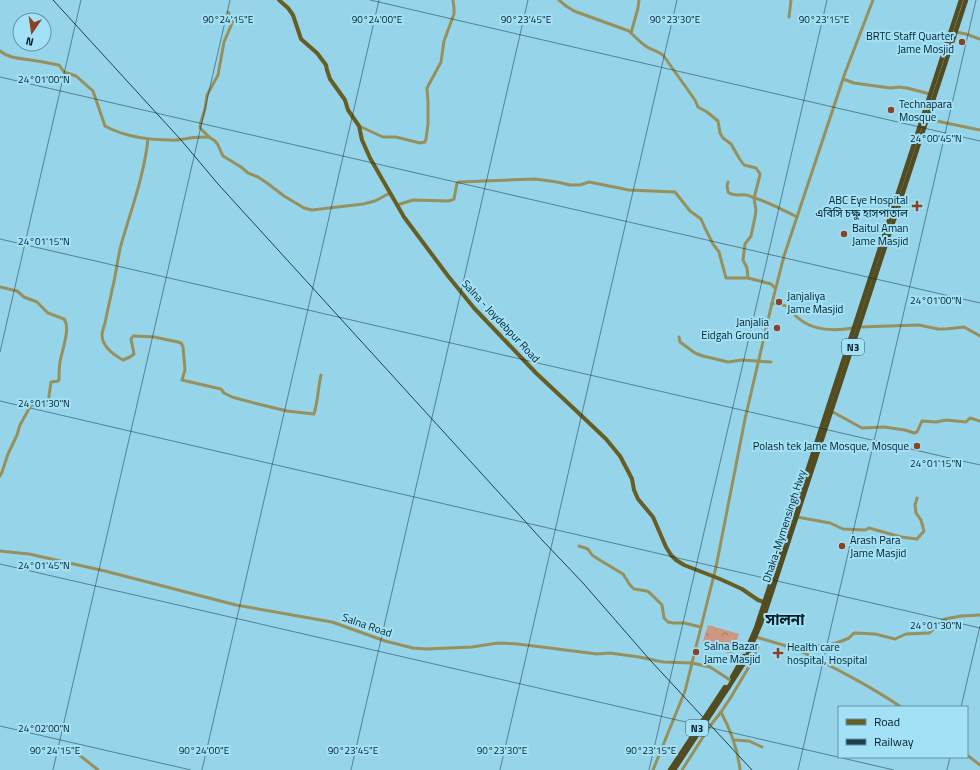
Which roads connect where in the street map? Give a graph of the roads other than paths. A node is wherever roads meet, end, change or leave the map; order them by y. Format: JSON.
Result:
{"nodes":[{"id":1,"x":279,"y":0,"type":"edge"},
{"id":2,"x":453,"y":0,"type":"edge"},
{"id":3,"x":559,"y":0,"type":"edge"},
{"id":4,"x":639,"y":0,"type":"edge"},
{"id":5,"x":792,"y":0,"type":"edge"},
{"id":6,"x":873,"y":0,"type":"edge"},
{"id":7,"x":961,"y":0,"type":"edge"},
{"id":8,"x":966,"y":0,"type":"edge"},
{"id":9,"x":228,"y":12,"type":"dead end"},
{"id":10,"x":789,"y":17,"type":"dead end"},
{"id":11,"x":956,"y":32,"type":"junction"},
{"id":12,"x":631,"y":33,"type":"junction"},
{"id":13,"x":980,"y":39,"type":"edge"},
{"id":14,"x":0,"y":51,"type":"edge"},
{"id":15,"x":843,"y":79,"type":"junction"},
{"id":16,"x":930,"y":94,"type":"junction"},
{"id":17,"x":927,"y":119,"type":"junction"},
{"id":18,"x":359,"y":126,"type":"junction"},
{"id":19,"x":980,"y":130,"type":"edge"},
{"id":20,"x":209,"y":137,"type":"junction"},
{"id":21,"x":148,"y":139,"type":"junction"},
{"id":22,"x":728,"y":182,"type":"dead end"},
{"id":23,"x":390,"y":193,"type":"junction"},
{"id":24,"x":754,"y":198,"type":"junction"},
{"id":25,"x":397,"y":205,"type":"junction"},
{"id":26,"x":797,"y":216,"type":"junction"},
{"id":27,"x":748,"y":278,"type":"junction"},
{"id":28,"x":0,"y":287,"type":"edge"},
{"id":29,"x":775,"y":288,"type":"junction"},
{"id":30,"x":772,"y":302,"type":"junction"},
{"id":31,"x":859,"y":327,"type":"junction"},
{"id":32,"x":853,"y":328,"type":"junction"},
{"id":33,"x":980,"y":336,"type":"edge"},
{"id":34,"x":679,"y":337,"type":"dead end"},
{"id":35,"x":758,"y":361,"type":"junction"},
{"id":36,"x":770,"y":362,"type":"dead end"},
{"id":37,"x":321,"y":376,"type":"dead end"},
{"id":38,"x":831,"y":411,"type":"junction"},
{"id":39,"x":980,"y":421,"type":"edge"},
{"id":40,"x":0,"y":476,"type":"edge"},
{"id":41,"x":917,"y":498,"type":"dead end"},
{"id":42,"x":796,"y":517,"type":"junction"},
{"id":43,"x":579,"y":546,"type":"dead end"},
{"id":44,"x":0,"y":551,"type":"edge"},
{"id":45,"x":714,"y":576,"type":"junction"},
{"id":46,"x":764,"y":602,"type":"junction"},
{"id":47,"x":980,"y":615,"type":"edge"},
{"id":48,"x":701,"y":626,"type":"junction"},
{"id":49,"x":756,"y":637,"type":"junction"},
{"id":50,"x":753,"y":642,"type":"junction"},
{"id":51,"x":793,"y":648,"type":"junction"},
{"id":52,"x":692,"y":663,"type":"junction"},
{"id":53,"x":730,"y":680,"type":"junction"},
{"id":54,"x":726,"y":688,"type":"junction"},
{"id":55,"x":900,"y":706,"type":"edge"},
{"id":56,"x":721,"y":712,"type":"junction"},
{"id":57,"x":734,"y":740,"type":"junction"},
{"id":58,"x":762,"y":747,"type":"dead end"},
{"id":59,"x":72,"y":748,"type":"dead end"},
{"id":60,"x":968,"y":756,"type":"edge"},
{"id":61,"x":980,"y":765,"type":"edge"},
{"id":62,"x":98,"y":770,"type":"edge"},
{"id":63,"x":653,"y":770,"type":"edge"},
{"id":64,"x":670,"y":770,"type":"edge"},
{"id":65,"x":674,"y":770,"type":"edge"},
{"id":66,"x":682,"y":770,"type":"edge"},
{"id":67,"x":740,"y":770,"type":"edge"}],
"edges":[{"from":1,"to":18,"type":"main road","name":"Salna - Joydebpur Road"},
{"from":2,"to":18,"type":"street"},
{"from":3,"to":12,"type":"street"},
{"from":4,"to":12,"type":"street"},
{"from":5,"to":10,"type":"street"},
{"from":6,"to":15,"type":"street"},
{"from":7,"to":16,"type":"highway","name":"Dhaka-Mymensingh Hwy","number":"N3"},
{"from":8,"to":11,"type":"highway","name":"Dhaka-Mymensingh Hwy","number":"N3"},
{"from":9,"to":20,"type":"street"},
{"from":11,"to":13,"type":"street"},
{"from":11,"to":17,"type":"highway","name":"Dhaka-Mymensingh Hwy","number":"N3"},
{"from":12,"to":24,"type":"street"},
{"from":14,"to":21,"type":"street"},
{"from":15,"to":16,"type":"street"},
{"from":15,"to":26,"type":"street"},
{"from":16,"to":32,"type":"highway","name":"Dhaka-Mymensingh Hwy","number":"N3"},
{"from":17,"to":19,"type":"street"},
{"from":17,"to":31,"type":"highway","name":"Dhaka-Mymensingh Hwy","number":"N3"},
{"from":18,"to":23,"type":"main road","name":"Salna - Joydebpur Road"},
{"from":20,"to":21,"type":"street"},
{"from":20,"to":23,"type":"street"},
{"from":21,"to":37,"type":"street"},
{"from":22,"to":24,"type":"street"},
{"from":23,"to":25,"type":"main road","name":"Salna - Joydebpur Road"},
{"from":24,"to":26,"type":"street"},
{"from":24,"to":27,"type":"street"},
{"from":25,"to":27,"type":"street"},
{"from":25,"to":45,"type":"main road","name":"Salna - Joydebpur Road"},
{"from":26,"to":29,"type":"street"},
{"from":27,"to":29,"type":"street"},
{"from":28,"to":40,"type":"street"},
{"from":29,"to":30,"type":"street"},
{"from":30,"to":32,"type":"street"},
{"from":30,"to":35,"type":"street"},
{"from":31,"to":33,"type":"street"},
{"from":31,"to":38,"type":"highway","name":"Dhaka-Mymensingh Hwy","number":"N3"},
{"from":32,"to":46,"type":"highway","name":"Dhaka-Mymensingh Hwy","number":"N3"},
{"from":34,"to":35,"type":"street"},
{"from":35,"to":36,"type":"street"},
{"from":35,"to":45,"type":"street"},
{"from":38,"to":39,"type":"street"},
{"from":38,"to":42,"type":"highway","name":"Dhaka-Mymensingh Hwy","number":"N3"},
{"from":41,"to":42,"type":"street"},
{"from":42,"to":49,"type":"highway","name":"Dhaka-Mymensingh Hwy","number":"N3"},
{"from":43,"to":48,"type":"street"},
{"from":44,"to":52,"type":"street","name":"Salna Road"},
{"from":45,"to":46,"type":"main road","name":"Salna - Joydebpur Road"},
{"from":45,"to":48,"type":"street"},
{"from":46,"to":53,"type":"highway","name":"Dhaka-Mymensingh Hwy","number":"N3"},
{"from":47,"to":51,"type":"street"},
{"from":48,"to":52,"type":"street"},
{"from":49,"to":50,"type":"highway","name":"Dhaka-Mymensingh Hwy","number":"N3"},
{"from":49,"to":51,"type":"street"},
{"from":50,"to":54,"type":"highway","name":"Dhaka-Mymensingh Hwy","number":"N3"},
{"from":50,"to":56,"type":"street"},
{"from":51,"to":55,"type":"street"},
{"from":52,"to":53,"type":"street","name":"Salna Road"},
{"from":52,"to":63,"type":"street"},
{"from":53,"to":54,"type":"highway","name":"Dhaka-Mymensingh Hwy","number":"N3"},
{"from":54,"to":64,"type":"highway","number":"N3","bridge":true},
{"from":54,"to":65,"type":"highway","number":"N3","bridge":true},
{"from":56,"to":57,"type":"street"},
{"from":56,"to":66,"type":"street"},
{"from":57,"to":58,"type":"street"},
{"from":57,"to":67,"type":"street"},
{"from":59,"to":62,"type":"street"},
{"from":60,"to":61,"type":"street"}]}
